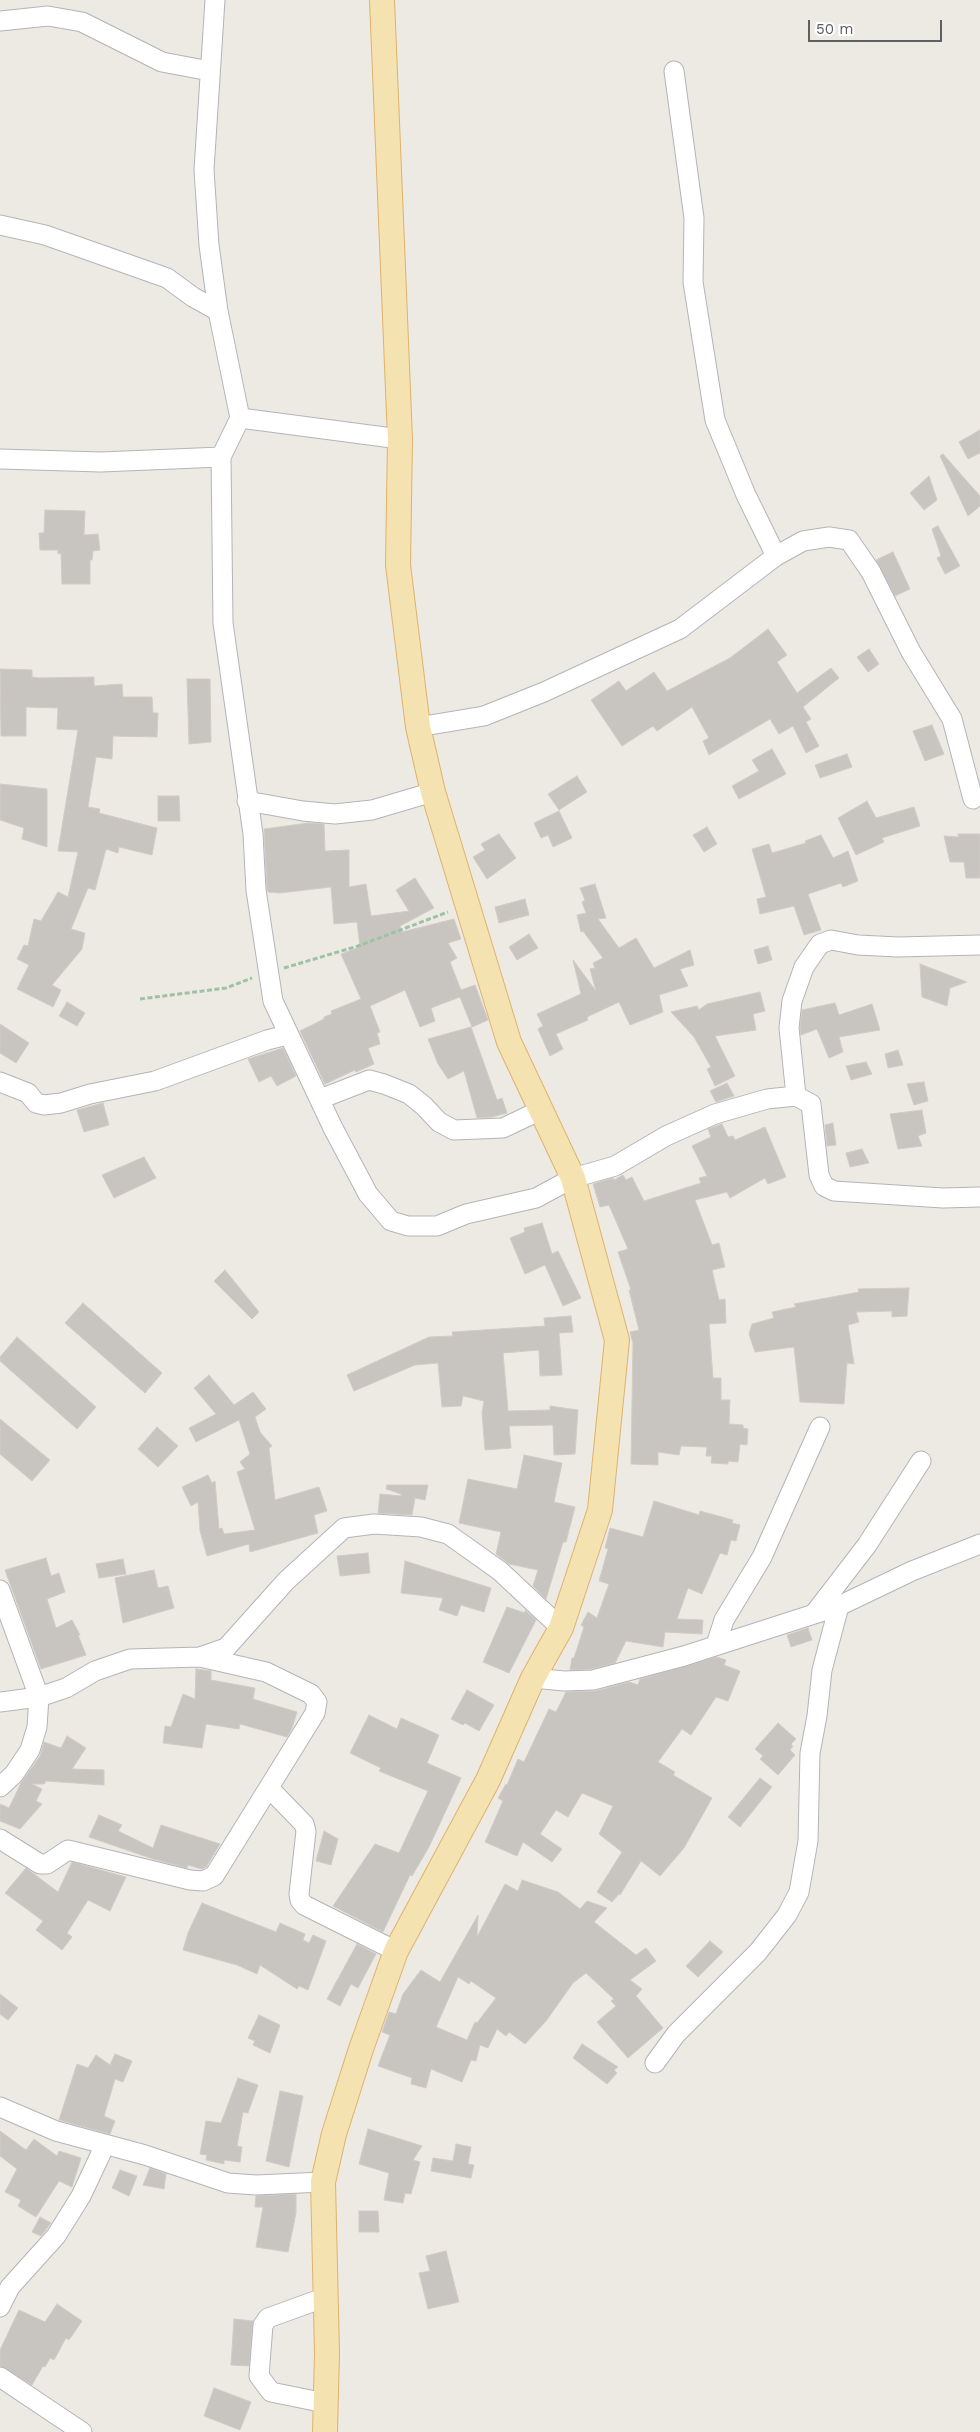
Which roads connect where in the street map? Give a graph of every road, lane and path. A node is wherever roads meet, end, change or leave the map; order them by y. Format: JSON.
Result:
{"nodes":[{"id":1,"x":215,"y":0,"type":"edge"},
{"id":2,"x":382,"y":0,"type":"edge"},
{"id":3,"x":0,"y":21,"type":"edge"},
{"id":4,"x":210,"y":71,"type":"junction"},
{"id":5,"x":674,"y":71,"type":"dead end"},
{"id":6,"x":0,"y":224,"type":"edge"},
{"id":7,"x":218,"y":311,"type":"junction"},
{"id":8,"x":240,"y":418,"type":"junction"},
{"id":9,"x":400,"y":439,"type":"junction"},
{"id":10,"x":221,"y":457,"type":"junction"},
{"id":11,"x":0,"y":459,"type":"edge"},
{"id":12,"x":776,"y":556,"type":"junction"},
{"id":13,"x":418,"y":727,"type":"junction"},
{"id":14,"x":433,"y":792,"type":"junction"},
{"id":15,"x":973,"y":799,"type":"dead end"},
{"id":16,"x":247,"y":801,"type":"junction"},
{"id":17,"x":468,"y":904,"type":"junction"},
{"id":18,"x":980,"y":945,"type":"edge"},
{"id":19,"x":268,"y":972,"type":"junction"},
{"id":20,"x":140,"y":999,"type":"dead end"},
{"id":21,"x":287,"y":1035,"type":"junction"},
{"id":22,"x":0,"y":1082,"type":"edge"},
{"id":23,"x":796,"y":1096,"type":"junction"},
{"id":24,"x":320,"y":1099,"type":"junction"},
{"id":25,"x":541,"y":1110,"type":"junction"},
{"id":26,"x":573,"y":1178,"type":"junction"},
{"id":27,"x":980,"y":1197,"type":"edge"},
{"id":28,"x":820,"y":1427,"type":"dead end"},
{"id":29,"x":921,"y":1461,"type":"dead end"},
{"id":30,"x":980,"y":1544,"type":"edge"},
{"id":31,"x":0,"y":1590,"type":"edge"},
{"id":32,"x":839,"y":1606,"type":"junction"},
{"id":33,"x":814,"y":1614,"type":"junction"},
{"id":34,"x":561,"y":1628,"type":"junction"},
{"id":35,"x":716,"y":1645,"type":"junction"},
{"id":36,"x":200,"y":1658,"type":"junction"},
{"id":37,"x":533,"y":1678,"type":"junction"},
{"id":38,"x":40,"y":1697,"type":"junction"},
{"id":39,"x":0,"y":1702,"type":"edge"},
{"id":40,"x":0,"y":1787,"type":"edge"},
{"id":41,"x":269,"y":1788,"type":"junction"},
{"id":42,"x":0,"y":1839,"type":"edge"},
{"id":43,"x":396,"y":1951,"type":"junction"},
{"id":44,"x":655,"y":2063,"type":"dead end"},
{"id":45,"x":0,"y":2107,"type":"edge"},
{"id":46,"x":105,"y":2145,"type":"junction"},
{"id":47,"x":323,"y":2182,"type":"junction"},
{"id":48,"x":326,"y":2297,"type":"junction"},
{"id":49,"x":0,"y":2307,"type":"edge"},
{"id":50,"x":0,"y":2376,"type":"edge"},
{"id":51,"x":326,"y":2404,"type":"junction"},
{"id":52,"x":82,"y":2432,"type":"edge"},
{"id":53,"x":325,"y":2432,"type":"edge"}],
"edges":[{"from":1,"to":4,"type":"street"},
{"from":2,"to":9,"type":"main road"},
{"from":3,"to":4,"type":"street"},
{"from":4,"to":7,"type":"street"},
{"from":5,"to":12,"type":"street"},
{"from":6,"to":7,"type":"street"},
{"from":7,"to":8,"type":"street"},
{"from":8,"to":9,"type":"street"},
{"from":8,"to":10,"type":"street"},
{"from":9,"to":13,"type":"main road"},
{"from":10,"to":11,"type":"street"},
{"from":10,"to":16,"type":"street"},
{"from":12,"to":13,"type":"street"},
{"from":12,"to":15,"type":"street"},
{"from":13,"to":14,"type":"main road"},
{"from":14,"to":16,"type":"street"},
{"from":14,"to":17,"type":"main road"},
{"from":16,"to":19,"type":"street"},
{"from":17,"to":19,"type":"path"},
{"from":17,"to":25,"type":"main road"},
{"from":18,"to":23,"type":"street"},
{"from":19,"to":20,"type":"path"},
{"from":19,"to":21,"type":"street"},
{"from":21,"to":22,"type":"street"},
{"from":21,"to":24,"type":"street"},
{"from":23,"to":26,"type":"street"},
{"from":23,"to":27,"type":"street"},
{"from":24,"to":25,"type":"street"},
{"from":24,"to":26,"type":"street"},
{"from":25,"to":26,"type":"main road"},
{"from":26,"to":34,"type":"main road"},
{"from":28,"to":35,"type":"street"},
{"from":29,"to":33,"type":"street"},
{"from":30,"to":32,"type":"street"},
{"from":31,"to":38,"type":"street"},
{"from":32,"to":33,"type":"street"},
{"from":32,"to":44,"type":"street"},
{"from":33,"to":35,"type":"street"},
{"from":34,"to":36,"type":"street"},
{"from":34,"to":37,"type":"main road"},
{"from":35,"to":37,"type":"street"},
{"from":36,"to":38,"type":"street"},
{"from":36,"to":41,"type":"street"},
{"from":37,"to":43,"type":"main road"},
{"from":38,"to":39,"type":"street"},
{"from":38,"to":40,"type":"street"},
{"from":41,"to":42,"type":"street"},
{"from":41,"to":43,"type":"street"},
{"from":43,"to":47,"type":"main road"},
{"from":45,"to":46,"type":"street"},
{"from":46,"to":47,"type":"street"},
{"from":46,"to":49,"type":"street"},
{"from":47,"to":48,"type":"main road"},
{"from":48,"to":51,"type":"main road"},
{"from":48,"to":51,"type":"street"},
{"from":50,"to":52,"type":"street"},
{"from":51,"to":53,"type":"main road"}]}
